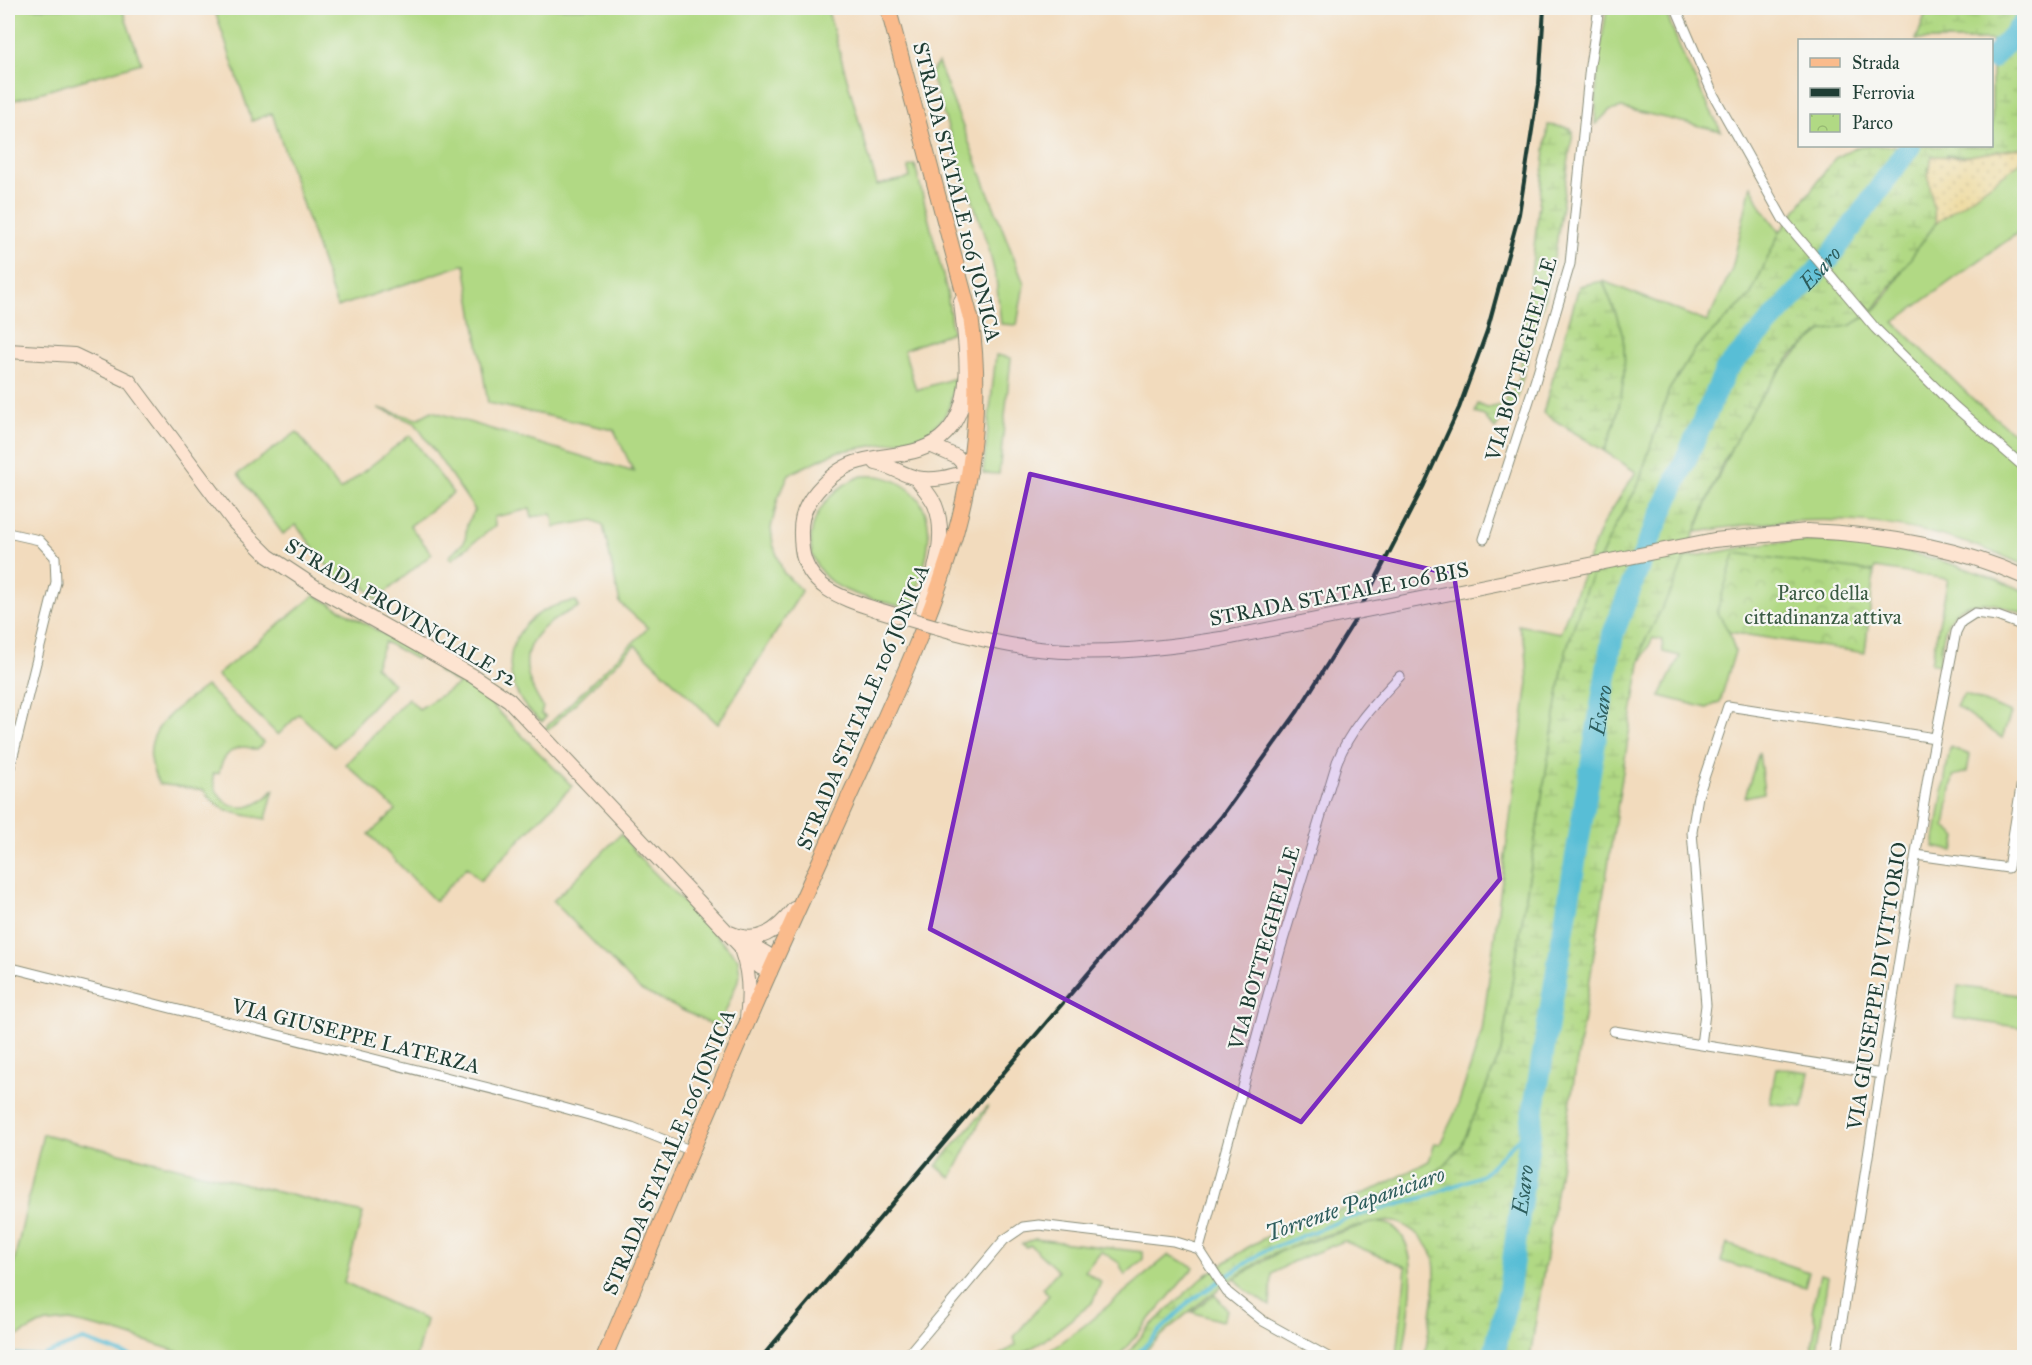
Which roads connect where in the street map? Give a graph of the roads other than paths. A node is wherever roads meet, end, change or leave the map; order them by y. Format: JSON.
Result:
{"nodes":[{"id":1,"x":888,"y":8,"type":"edge"},
{"id":2,"x":1599,"y":8,"type":"edge"},
{"id":3,"x":1676,"y":8,"type":"edge"},
{"id":4,"x":959,"y":275,"type":"junction"},
{"id":5,"x":8,"y":351,"type":"edge"},
{"id":6,"x":930,"y":445,"type":"junction"},
{"id":7,"x":861,"y":461,"type":"junction"},
{"id":8,"x":2025,"y":467,"type":"edge"},
{"id":9,"x":970,"y":471,"type":"junction"},
{"id":10,"x":916,"y":478,"type":"junction"},
{"id":11,"x":8,"y":533,"type":"edge"},
{"id":12,"x":1484,"y":539,"type":"dead end"},
{"id":13,"x":2025,"y":577,"type":"edge"},
{"id":14,"x":2025,"y":626,"type":"edge"},
{"id":15,"x":908,"y":664,"type":"junction"},
{"id":16,"x":1400,"y":676,"type":"dead end"},
{"id":17,"x":1935,"y":738,"type":"junction"},
{"id":18,"x":2025,"y":768,"type":"edge"},
{"id":19,"x":8,"y":776,"type":"edge"},
{"id":20,"x":1916,"y":855,"type":"junction"},
{"id":21,"x":803,"y":898,"type":"junction"},
{"id":22,"x":729,"y":933,"type":"junction"},
{"id":23,"x":8,"y":967,"type":"edge"},
{"id":24,"x":771,"y":968,"type":"junction"},
{"id":25,"x":747,"y":1022,"type":"junction"},
{"id":26,"x":1614,"y":1031,"type":"dead end"},
{"id":27,"x":1701,"y":1045,"type":"junction"},
{"id":28,"x":1882,"y":1074,"type":"junction"},
{"id":29,"x":692,"y":1151,"type":"junction"},
{"id":30,"x":1199,"y":1249,"type":"junction"},
{"id":31,"x":1311,"y":1348,"type":"junction"},
{"id":32,"x":604,"y":1358,"type":"edge"},
{"id":33,"x":905,"y":1358,"type":"edge"},
{"id":34,"x":1304,"y":1358,"type":"edge"},
{"id":35,"x":1330,"y":1358,"type":"edge"},
{"id":36,"x":1836,"y":1358,"type":"edge"}],
"edges":[{"from":1,"to":4,"type":"main road","name":"STRADA STATALE 106 JONICA"},
{"from":2,"to":12,"type":"street","name":"VIA BOTTEGHELLE"},
{"from":3,"to":8,"type":"street"},
{"from":4,"to":6,"type":"main road"},
{"from":4,"to":9,"type":"main road","name":"STRADA STATALE 106 JONICA"},
{"from":5,"to":22,"type":"main road","name":"STRADA PROVINCIALE 52"},
{"from":6,"to":7,"type":"main road","name":"STRADA STATALE 106 BIS"},
{"from":6,"to":9,"type":"main road"},
{"from":7,"to":10,"type":"main road"},
{"from":7,"to":13,"type":"main road","name":"STRADA STATALE 106 BIS","bridge":true},
{"from":9,"to":10,"type":"main road"},
{"from":9,"to":15,"type":"main road","name":"STRADA STATALE 106 JONICA"},
{"from":10,"to":15,"type":"main road"},
{"from":11,"to":19,"type":"street"},
{"from":14,"to":17,"type":"street","name":"VIA GIUSEPPE DI VITTORIO"},
{"from":15,"to":21,"type":"main road","name":"STRADA STATALE 106 JONICA"},
{"from":16,"to":30,"type":"street","name":"VIA BOTTEGHELLE"},
{"from":17,"to":20,"type":"street","name":"VIA GIUSEPPE DI VITTORIO"},
{"from":17,"to":27,"type":"street"},
{"from":18,"to":20,"type":"street"},
{"from":20,"to":28,"type":"street","name":"VIA GIUSEPPE DI VITTORIO"},
{"from":21,"to":22,"type":"main road"},
{"from":21,"to":24,"type":"main road","name":"STRADA STATALE 106 JONICA"},
{"from":22,"to":24,"type":"main road"},
{"from":22,"to":25,"type":"main road"},
{"from":23,"to":29,"type":"street","name":"VIA GIUSEPPE LATERZA"},
{"from":24,"to":25,"type":"main road","name":"STRADA STATALE 106 JONICA"},
{"from":25,"to":29,"type":"main road","name":"STRADA STATALE 106 JONICA"},
{"from":26,"to":27,"type":"street"},
{"from":27,"to":28,"type":"street"},
{"from":28,"to":36,"type":"street","name":"VIA GIUSEPPE DI VITTORIO"},
{"from":29,"to":32,"type":"main road","name":"STRADA STATALE 106 JONICA"},
{"from":30,"to":31,"type":"street"},
{"from":30,"to":33,"type":"street"},
{"from":31,"to":34,"type":"street"},
{"from":31,"to":35,"type":"street"}]}
